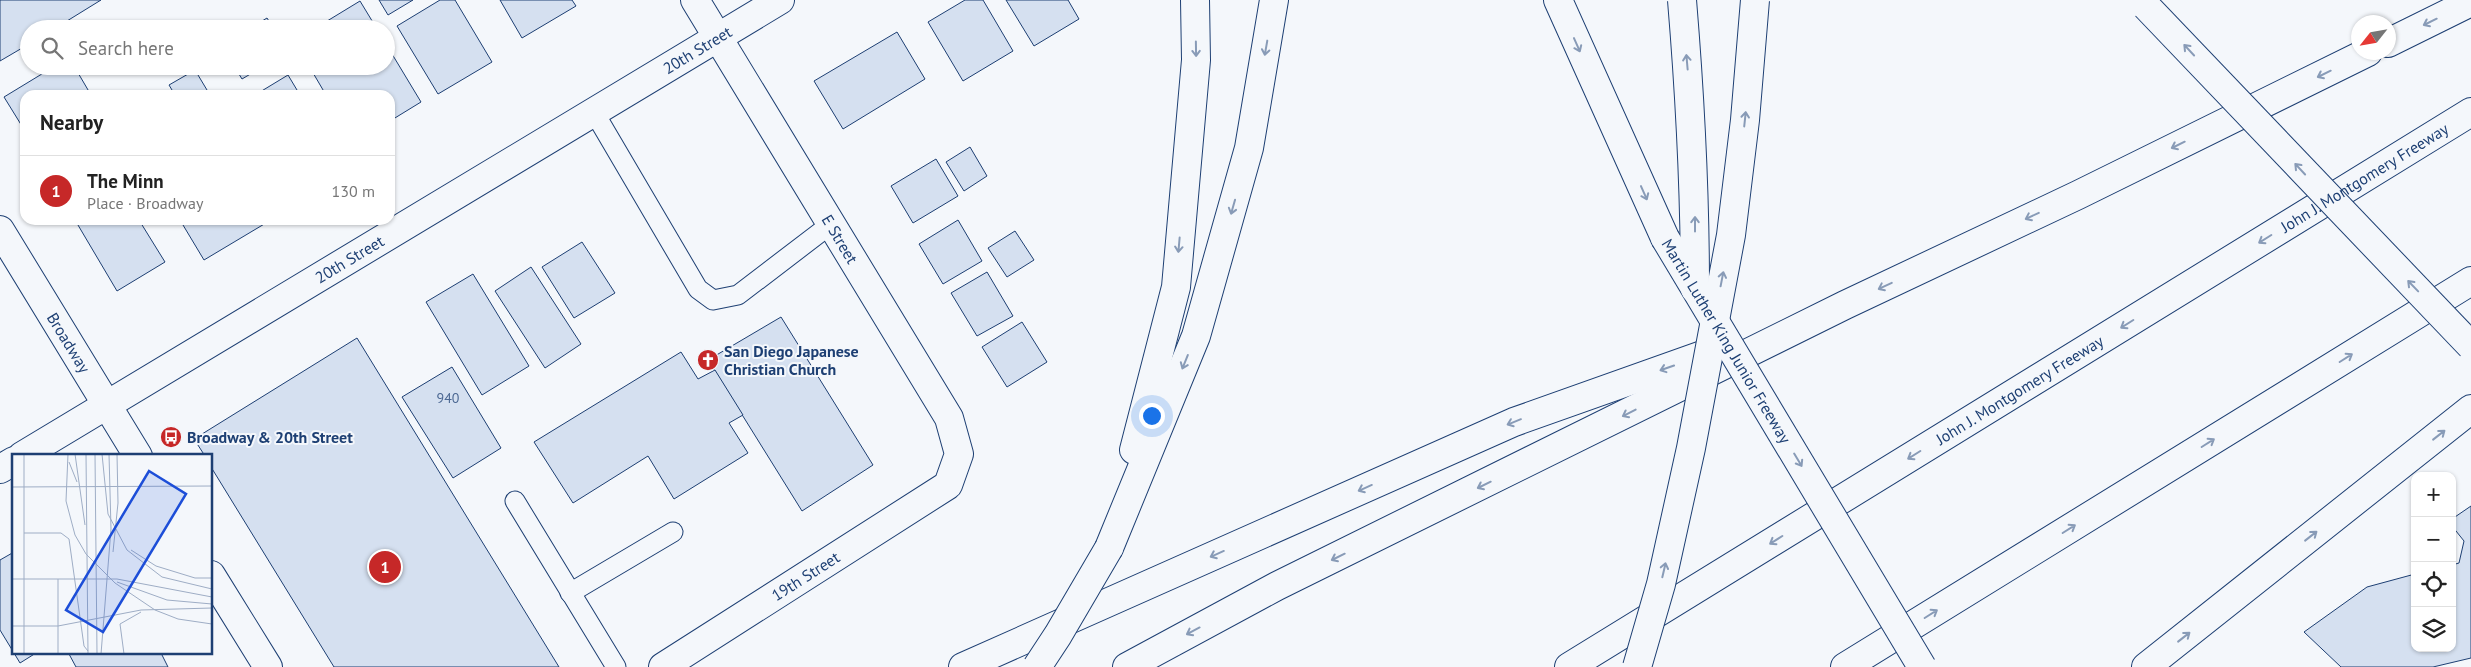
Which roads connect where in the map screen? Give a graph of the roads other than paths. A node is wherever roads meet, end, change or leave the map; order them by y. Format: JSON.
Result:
{"nodes":[{"id":1,"x":695,"y":0,"type":"edge"},
{"id":2,"x":780,"y":0,"type":"edge"},
{"id":3,"x":1195,"y":0,"type":"edge"},
{"id":4,"x":1274,"y":0,"type":"edge"},
{"id":5,"x":1558,"y":0,"type":"edge"},
{"id":6,"x":1682,"y":0,"type":"edge"},
{"id":7,"x":1755,"y":0,"type":"edge"},
{"id":8,"x":2471,"y":2,"type":"edge"},
{"id":9,"x":2144,"y":3,"type":"edge"},
{"id":10,"x":718,"y":37,"type":"junction"},
{"id":11,"x":2396,"y":38,"type":"edge"},
{"id":12,"x":2352,"y":60,"type":"edge"},
{"id":13,"x":594,"y":112,"type":"junction"},
{"id":14,"x":2471,"y":112,"type":"edge"},
{"id":15,"x":831,"y":224,"type":"junction"},
{"id":16,"x":0,"y":230,"type":"edge"},
{"id":17,"x":2471,"y":281,"type":"edge"},
{"id":18,"x":1845,"y":305,"type":"junction"},
{"id":19,"x":2471,"y":346,"type":"edge"},
{"id":20,"x":106,"y":405,"type":"junction"},
{"id":21,"x":2471,"y":409,"type":"edge"},
{"id":22,"x":1691,"y":448,"type":"junction"},
{"id":23,"x":25,"y":454,"type":"edge"},
{"id":24,"x":137,"y":454,"type":"edge"},
{"id":25,"x":12,"y":462,"type":"edge"},
{"id":26,"x":0,"y":469,"type":"edge"},
{"id":27,"x":948,"y":486,"type":"joint"},
{"id":28,"x":516,"y":501,"type":"dead end"},
{"id":29,"x":673,"y":532,"type":"dead end"},
{"id":30,"x":1110,"y":548,"type":"junction"},
{"id":31,"x":212,"y":577,"type":"edge"},
{"id":32,"x":570,"y":593,"type":"junction"},
{"id":33,"x":268,"y":667,"type":"edge"},
{"id":34,"x":616,"y":667,"type":"edge"},
{"id":35,"x":663,"y":667,"type":"edge"},
{"id":36,"x":963,"y":667,"type":"edge"},
{"id":37,"x":1037,"y":667,"type":"edge"},
{"id":38,"x":1127,"y":667,"type":"edge"},
{"id":39,"x":1569,"y":667,"type":"edge"},
{"id":40,"x":1637,"y":667,"type":"edge"},
{"id":41,"x":1845,"y":667,"type":"edge"},
{"id":42,"x":1922,"y":667,"type":"edge"},
{"id":43,"x":2146,"y":667,"type":"edge"}],
"edges":[{"from":1,"to":10,"type":"main road","name":"E Street"},
{"from":2,"to":10,"type":"main road","name":"20th Street"},
{"from":3,"to":30,"type":"main road","one_way":true},
{"from":4,"to":30,"type":"main road","one_way":true},
{"from":5,"to":42,"type":"main road","name":"Martin Luther King Junior Freeway","one_way":true,"bridge":true},
{"from":22,"to":6,"type":"main road","one_way":true,"bridge":true},
{"from":22,"to":7,"type":"main road","one_way":true,"bridge":true},
{"from":8,"to":11,"type":"main road","one_way":true},
{"from":19,"to":9,"type":"main road","one_way":true,"bridge":true},
{"from":10,"to":13,"type":"main road","name":"20th Street"},
{"from":10,"to":15,"type":"main road","name":"E Street"},
{"from":12,"to":18,"type":"main road","one_way":true},
{"from":13,"to":15,"type":"lane"},
{"from":13,"to":20,"type":"main road","name":"20th Street"},
{"from":14,"to":39,"type":"main road","name":"John J. Montgomery Freeway","one_way":true},
{"from":15,"to":27,"type":"main road","name":"E Street"},
{"from":16,"to":20,"type":"main road","name":"Broadway"},
{"from":41,"to":17,"type":"main road","one_way":true},
{"from":18,"to":36,"type":"main road","one_way":true},
{"from":18,"to":38,"type":"main road","one_way":true},
{"from":20,"to":23,"type":"main road","name":"20th Street"},
{"from":20,"to":24,"type":"main road","name":"Broadway"},
{"from":43,"to":21,"type":"main road","one_way":true},
{"from":40,"to":22,"type":"main road","one_way":true,"bridge":true},
{"from":25,"to":26,"type":"main road"},
{"from":27,"to":35,"type":"main road","name":"19th Street"},
{"from":28,"to":32,"type":"lane"},
{"from":29,"to":32,"type":"lane"},
{"from":30,"to":37,"type":"main road","bridge":true},
{"from":31,"to":33,"type":"main road"},
{"from":32,"to":34,"type":"lane"}]}
